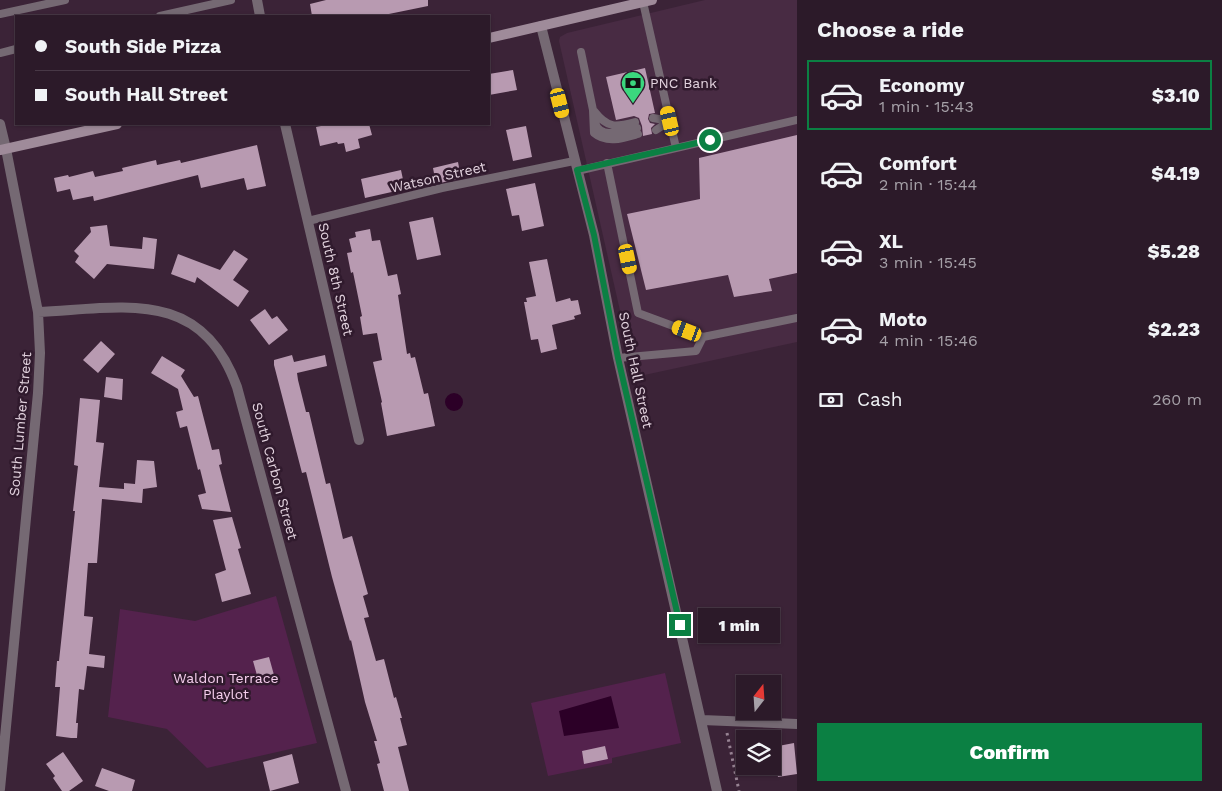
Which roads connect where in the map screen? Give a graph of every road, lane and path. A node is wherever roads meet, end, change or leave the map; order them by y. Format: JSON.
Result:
{"nodes":[{"id":1,"x":65,"y":0,"type":"edge"},
{"id":2,"x":231,"y":0,"type":"edge"},
{"id":3,"x":257,"y":0,"type":"edge"},
{"id":4,"x":648,"y":1,"type":"edge"},
{"id":5,"x":0,"y":14,"type":"edge"},
{"id":6,"x":164,"y":15,"type":"edge"},
{"id":7,"x":260,"y":15,"type":"edge"},
{"id":8,"x":541,"y":26,"type":"junction"},
{"id":9,"x":490,"y":38,"type":"edge"},
{"id":10,"x":15,"y":49,"type":"edge"},
{"id":11,"x":581,"y":52,"type":"dead end"},
{"id":12,"x":0,"y":53,"type":"edge"},
{"id":13,"x":593,"y":110,"type":"junction"},
{"id":14,"x":797,"y":120,"type":"edge"},
{"id":15,"x":670,"y":121,"type":"junction"},
{"id":16,"x":0,"y":124,"type":"edge"},
{"id":17,"x":112,"y":125,"type":"edge"},
{"id":18,"x":285,"y":125,"type":"edge"},
{"id":19,"x":676,"y":148,"type":"junction"},
{"id":20,"x":3,"y":149,"type":"edge"},
{"id":21,"x":607,"y":163,"type":"junction"},
{"id":22,"x":576,"y":166,"type":"junction"},
{"id":23,"x":308,"y":221,"type":"junction"},
{"id":24,"x":38,"y":312,"type":"junction"},
{"id":25,"x":797,"y":318,"type":"edge"},
{"id":26,"x":703,"y":337,"type":"junction"},
{"id":27,"x":618,"y":358,"type":"junction"},
{"id":28,"x":359,"y":440,"type":"dead end"},
{"id":29,"x":5,"y":685,"type":"edge"},
{"id":30,"x":702,"y":720,"type":"junction"},
{"id":31,"x":726,"y":722,"type":"junction"},
{"id":32,"x":797,"y":724,"type":"edge"},
{"id":33,"x":0,"y":789,"type":"edge"},
{"id":34,"x":346,"y":791,"type":"edge"},
{"id":35,"x":717,"y":791,"type":"edge"},
{"id":36,"x":739,"y":791,"type":"edge"}],
"edges":[{"from":1,"to":5,"type":"lane"},
{"from":2,"to":6,"type":"lane"},
{"from":3,"to":7,"type":"street"},
{"from":4,"to":8,"type":"main road"},
{"from":4,"to":15,"type":"lane"},
{"from":8,"to":9,"type":"main road"},
{"from":8,"to":22,"type":"street","name":"South Hall Street"},
{"from":10,"to":12,"type":"lane"},
{"from":11,"to":13,"type":"lane"},
{"from":13,"to":13,"type":"lane"},
{"from":14,"to":19,"type":"lane","name":"Watson Street"},
{"from":15,"to":15,"type":"lane"},
{"from":15,"to":19,"type":"lane"},
{"from":16,"to":20,"type":"street","name":"South Lumber Street"},
{"from":17,"to":20,"type":"main road"},
{"from":18,"to":23,"type":"street","name":"South 8th Street"},
{"from":19,"to":21,"type":"lane","name":"Watson Street"},
{"from":20,"to":24,"type":"street","name":"South Lumber Street"},
{"from":21,"to":22,"type":"lane","name":"Watson Street"},
{"from":21,"to":26,"type":"lane"},
{"from":22,"to":23,"type":"lane","name":"Watson Street"},
{"from":22,"to":27,"type":"street","name":"South Hall Street"},
{"from":23,"to":28,"type":"street","name":"South 8th Street"},
{"from":24,"to":29,"type":"street","name":"South Lumber Street"},
{"from":24,"to":34,"type":"street","name":"South Carbon Street"},
{"from":25,"to":26,"type":"lane"},
{"from":26,"to":27,"type":"lane"},
{"from":27,"to":30,"type":"street","name":"South Hall Street"},
{"from":29,"to":33,"type":"street","name":"South Lumber Street"},
{"from":30,"to":31,"type":"street"},
{"from":30,"to":35,"type":"street","name":"South Hall Street"},
{"from":31,"to":32,"type":"street"},
{"from":31,"to":36,"type":"path"}]}
